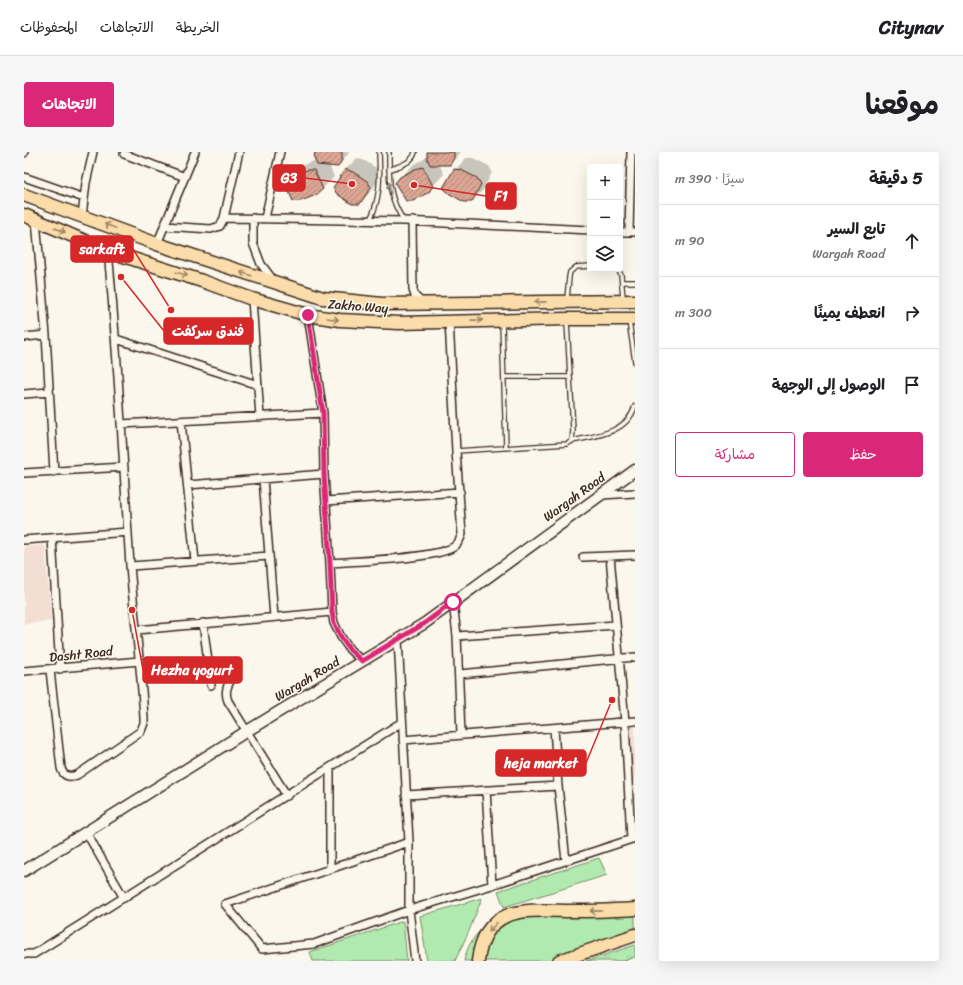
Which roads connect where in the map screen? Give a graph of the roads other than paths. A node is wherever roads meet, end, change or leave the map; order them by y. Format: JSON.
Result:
{"nodes":[{"id":1,"x":93,"y":152,"type":"edge"},
{"id":2,"x":196,"y":152,"type":"edge"},
{"id":3,"x":239,"y":152,"type":"edge"},
{"id":4,"x":280,"y":152,"type":"edge"},
{"id":5,"x":379,"y":152,"type":"edge"},
{"id":6,"x":389,"y":152,"type":"edge"},
{"id":7,"x":415,"y":152,"type":"edge"},
{"id":8,"x":631,"y":152,"type":"edge"},
{"id":9,"x":124,"y":154,"type":"dead end"},
{"id":10,"x":389,"y":170,"type":"junction"},
{"id":11,"x":24,"y":177,"type":"edge"},
{"id":12,"x":185,"y":177,"type":"junction"},
{"id":13,"x":24,"y":195,"type":"edge"},
{"id":14,"x":84,"y":198,"type":"junction"},
{"id":15,"x":24,"y":215,"type":"edge"},
{"id":16,"x":82,"y":216,"type":"junction"},
{"id":17,"x":224,"y":218,"type":"junction"},
{"id":18,"x":253,"y":218,"type":"junction"},
{"id":19,"x":265,"y":218,"type":"junction"},
{"id":20,"x":36,"y":220,"type":"junction"},
{"id":21,"x":370,"y":220,"type":"junction"},
{"id":22,"x":408,"y":221,"type":"junction"},
{"id":23,"x":164,"y":226,"type":"junction"},
{"id":24,"x":587,"y":230,"type":"edge"},
{"id":25,"x":632,"y":232,"type":"edge"},
{"id":26,"x":157,"y":244,"type":"junction"},
{"id":27,"x":108,"y":251,"type":"junction"},
{"id":28,"x":587,"y":266,"type":"edge"},
{"id":29,"x":620,"y":272,"type":"edge"},
{"id":30,"x":622,"y":282,"type":"junction"},
{"id":31,"x":635,"y":282,"type":"edge"},
{"id":32,"x":276,"y":283,"type":"junction"},
{"id":33,"x":413,"y":290,"type":"junction"},
{"id":34,"x":252,"y":300,"type":"junction"},
{"id":35,"x":589,"y":301,"type":"junction"},
{"id":36,"x":626,"y":301,"type":"edge"},
{"id":37,"x":567,"y":302,"type":"junction"},
{"id":38,"x":403,"y":304,"type":"junction"},
{"id":39,"x":422,"y":304,"type":"junction"},
{"id":40,"x":308,"y":315,"type":"junction"},
{"id":41,"x":567,"y":319,"type":"junction"},
{"id":42,"x":590,"y":319,"type":"junction"},
{"id":43,"x":628,"y":319,"type":"edge"},
{"id":44,"x":502,"y":320,"type":"junction"},
{"id":45,"x":449,"y":321,"type":"junction"},
{"id":46,"x":46,"y":335,"type":"junction"},
{"id":47,"x":24,"y":337,"type":"edge"},
{"id":48,"x":116,"y":339,"type":"junction"},
{"id":49,"x":635,"y":362,"type":"edge"},
{"id":50,"x":570,"y":376,"type":"junction"},
{"id":51,"x":504,"y":377,"type":"junction"},
{"id":52,"x":258,"y":385,"type":"junction"},
{"id":53,"x":50,"y":392,"type":"junction"},
{"id":54,"x":24,"y":394,"type":"edge"},
{"id":55,"x":635,"y":406,"type":"edge"},
{"id":56,"x":323,"y":413,"type":"junction"},
{"id":57,"x":260,"y":417,"type":"junction"},
{"id":58,"x":182,"y":421,"type":"junction"},
{"id":59,"x":121,"y":424,"type":"junction"},
{"id":60,"x":572,"y":441,"type":"junction"},
{"id":61,"x":506,"y":448,"type":"junction"},
{"id":62,"x":456,"y":451,"type":"junction"},
{"id":63,"x":124,"y":467,"type":"junction"},
{"id":64,"x":635,"y":470,"type":"edge"},
{"id":65,"x":54,"y":472,"type":"junction"},
{"id":66,"x":24,"y":474,"type":"edge"},
{"id":67,"x":324,"y":474,"type":"junction"},
{"id":68,"x":263,"y":479,"type":"junction"},
{"id":69,"x":188,"y":485,"type":"junction"},
{"id":70,"x":460,"y":492,"type":"junction"},
{"id":71,"x":635,"y":493,"type":"edge"},
{"id":72,"x":599,"y":496,"type":"junction"},
{"id":73,"x":326,"y":501,"type":"junction"},
{"id":74,"x":128,"y":532,"type":"junction"},
{"id":75,"x":52,"y":538,"type":"junction"},
{"id":76,"x":24,"y":540,"type":"edge"},
{"id":77,"x":635,"y":555,"type":"edge"},
{"id":78,"x":269,"y":556,"type":"junction"},
{"id":79,"x":610,"y":556,"type":"junction"},
{"id":80,"x":583,"y":557,"type":"dead end"},
{"id":81,"x":195,"y":561,"type":"junction"},
{"id":82,"x":330,"y":563,"type":"junction"},
{"id":83,"x":131,"y":566,"type":"junction"},
{"id":84,"x":453,"y":602,"type":"junction"},
{"id":85,"x":332,"y":612,"type":"junction"},
{"id":86,"x":274,"y":616,"type":"junction"},
{"id":87,"x":203,"y":623,"type":"junction"},
{"id":88,"x":616,"y":625,"type":"junction"},
{"id":89,"x":137,"y":630,"type":"junction"},
{"id":90,"x":457,"y":636,"type":"junction"},
{"id":91,"x":398,"y":639,"type":"junction"},
{"id":92,"x":635,"y":657,"type":"edge"},
{"id":93,"x":618,"y":658,"type":"junction"},
{"id":94,"x":140,"y":661,"type":"junction"},
{"id":95,"x":362,"y":661,"type":"junction"},
{"id":96,"x":60,"y":669,"type":"junction"},
{"id":97,"x":50,"y":670,"type":"junction"},
{"id":98,"x":237,"y":671,"type":"dead end"},
{"id":99,"x":24,"y":672,"type":"edge"},
{"id":100,"x":460,"y":674,"type":"junction"},
{"id":101,"x":211,"y":686,"type":"dead end"},
{"id":102,"x":635,"y":721,"type":"edge"},
{"id":103,"x":402,"y":722,"type":"junction"},
{"id":104,"x":625,"y":722,"type":"junction"},
{"id":105,"x":554,"y":728,"type":"junction"},
{"id":106,"x":247,"y":731,"type":"junction"},
{"id":107,"x":461,"y":734,"type":"junction"},
{"id":108,"x":403,"y":740,"type":"junction"},
{"id":109,"x":330,"y":768,"type":"junction"},
{"id":110,"x":558,"y":786,"type":"junction"},
{"id":111,"x":486,"y":790,"type":"junction"},
{"id":112,"x":406,"y":795,"type":"junction"},
{"id":113,"x":287,"y":796,"type":"junction"},
{"id":114,"x":86,"y":832,"type":"junction"},
{"id":115,"x":633,"y":839,"type":"edge"},
{"id":116,"x":409,"y":842,"type":"junction"},
{"id":117,"x":566,"y":861,"type":"junction"},
{"id":118,"x":330,"y":869,"type":"junction"},
{"id":119,"x":24,"y":870,"type":"edge"},
{"id":120,"x":492,"y":885,"type":"junction"},
{"id":121,"x":124,"y":898,"type":"junction"},
{"id":122,"x":635,"y":909,"type":"edge"},
{"id":123,"x":409,"y":910,"type":"junction"},
{"id":124,"x":635,"y":935,"type":"edge"},
{"id":125,"x":24,"y":954,"type":"edge"},
{"id":126,"x":414,"y":960,"type":"edge"},
{"id":127,"x":478,"y":961,"type":"edge"},
{"id":128,"x":559,"y":961,"type":"edge"}],
"edges":[{"from":1,"to":14,"type":"street"},
{"from":2,"to":12,"type":"street"},
{"from":3,"to":17,"type":"street"},
{"from":4,"to":19,"type":"street"},
{"from":5,"to":21,"type":"lane"},
{"from":6,"to":10,"type":"lane"},
{"from":7,"to":10,"type":"lane"},
{"from":8,"to":25,"type":"street"},
{"from":9,"to":12,"type":"street"},
{"from":22,"to":10,"type":"lane","one_way":true},
{"from":11,"to":14,"type":"street"},
{"from":12,"to":23,"type":"street"},
{"from":13,"to":16,"type":"highway","name":"Zakho Way"},
{"from":14,"to":16,"type":"street"},
{"from":15,"to":20,"type":"highway","name":"Zakho Way"},
{"from":26,"to":16,"type":"highway","name":"Zakho Way","one_way":true},
{"from":17,"to":18,"type":"street"},
{"from":17,"to":23,"type":"street"},
{"from":18,"to":19,"type":"street"},
{"from":18,"to":32,"type":"street"},
{"from":19,"to":21,"type":"street"},
{"from":20,"to":27,"type":"highway","name":"Zakho Way","one_way":true},
{"from":20,"to":46,"type":"street"},
{"from":21,"to":22,"type":"street"},
{"from":22,"to":24,"type":"street"},
{"from":22,"to":33,"type":"street"},
{"from":23,"to":26,"type":"street"},
{"from":32,"to":26,"type":"highway","name":"Zakho Way","one_way":true},
{"from":27,"to":34,"type":"highway","name":"Zakho Way","one_way":true},
{"from":27,"to":48,"type":"street"},
{"from":28,"to":37,"type":"lane"},
{"from":29,"to":30,"type":"lane"},
{"from":30,"to":31,"type":"lane"},
{"from":30,"to":36,"type":"lane"},
{"from":32,"to":38,"type":"highway","name":"Zakho Way"},
{"from":33,"to":38,"type":"street"},
{"from":33,"to":39,"type":"street"},
{"from":34,"to":40,"type":"highway","name":"Zakho Way"},
{"from":34,"to":52,"type":"street"},
{"from":35,"to":36,"type":"highway","name":"Zakho Way"},
{"from":35,"to":37,"type":"highway","name":"Zakho Way"},
{"from":35,"to":42,"type":"highway"},
{"from":36,"to":43,"type":"highway"},
{"from":37,"to":39,"type":"highway","name":"Zakho Way","one_way":true},
{"from":38,"to":39,"type":"highway","name":"Zakho Way"},
{"from":40,"to":45,"type":"highway","name":"Zakho Way","one_way":true},
{"from":40,"to":56,"type":"street"},
{"from":41,"to":42,"type":"highway","name":"Zakho Way"},
{"from":41,"to":44,"type":"highway","name":"Zakho Way"},
{"from":41,"to":50,"type":"lane"},
{"from":42,"to":43,"type":"highway","name":"Zakho Way"},
{"from":43,"to":49,"type":"lane"},
{"from":45,"to":44,"type":"highway","name":"Zakho Way","one_way":true},
{"from":44,"to":51,"type":"lane"},
{"from":45,"to":62,"type":"street"},
{"from":46,"to":47,"type":"street"},
{"from":46,"to":53,"type":"street"},
{"from":48,"to":52,"type":"street"},
{"from":48,"to":59,"type":"street"},
{"from":50,"to":51,"type":"lane"},
{"from":50,"to":60,"type":"lane"},
{"from":51,"to":61,"type":"lane"},
{"from":52,"to":57,"type":"street"},
{"from":53,"to":54,"type":"street"},
{"from":53,"to":65,"type":"street"},
{"from":55,"to":60,"type":"lane"},
{"from":56,"to":57,"type":"street"},
{"from":56,"to":67,"type":"street"},
{"from":57,"to":58,"type":"street"},
{"from":58,"to":59,"type":"street"},
{"from":58,"to":69,"type":"street"},
{"from":59,"to":63,"type":"street"},
{"from":60,"to":61,"type":"lane"},
{"from":61,"to":62,"type":"lane"},
{"from":62,"to":70,"type":"street"},
{"from":63,"to":65,"type":"street"},
{"from":63,"to":74,"type":"street"},
{"from":64,"to":72,"type":"street","name":"Wargah Road"},
{"from":65,"to":66,"type":"street"},
{"from":67,"to":68,"type":"street"},
{"from":67,"to":73,"type":"street"},
{"from":68,"to":69,"type":"street"},
{"from":68,"to":78,"type":"street"},
{"from":69,"to":81,"type":"street"},
{"from":70,"to":73,"type":"street"},
{"from":70,"to":82,"type":"street"},
{"from":71,"to":72,"type":"street"},
{"from":72,"to":84,"type":"street","name":"Wargah Road"},
{"from":73,"to":82,"type":"street"},
{"from":74,"to":75,"type":"street"},
{"from":74,"to":83,"type":"street"},
{"from":75,"to":76,"type":"street"},
{"from":75,"to":96,"type":"street"},
{"from":77,"to":79,"type":"street"},
{"from":78,"to":81,"type":"street"},
{"from":78,"to":86,"type":"street"},
{"from":79,"to":80,"type":"street"},
{"from":79,"to":88,"type":"street"},
{"from":81,"to":83,"type":"street"},
{"from":82,"to":85,"type":"street"},
{"from":83,"to":89,"type":"street"},
{"from":84,"to":90,"type":"street"},
{"from":84,"to":91,"type":"street","name":"Wargah Road"},
{"from":85,"to":86,"type":"street"},
{"from":85,"to":95,"type":"street"},
{"from":86,"to":87,"type":"street"},
{"from":87,"to":89,"type":"street"},
{"from":87,"to":101,"type":"street"},
{"from":88,"to":90,"type":"street"},
{"from":88,"to":93,"type":"street"},
{"from":89,"to":94,"type":"street"},
{"from":90,"to":100,"type":"street"},
{"from":91,"to":95,"type":"street","name":"Wargah Road"},
{"from":91,"to":103,"type":"street"},
{"from":92,"to":93,"type":"street"},
{"from":93,"to":100,"type":"street"},
{"from":93,"to":104,"type":"street"},
{"from":94,"to":96,"type":"street","name":"Dasht Road"},
{"from":94,"to":97,"type":"street"},
{"from":95,"to":106,"type":"street","name":"Wargah Road"},
{"from":96,"to":97,"type":"street","name":"Dasht Road"},
{"from":97,"to":99,"type":"street","name":"Dasht Road"},
{"from":98,"to":106,"type":"street"},
{"from":100,"to":107,"type":"street"},
{"from":102,"to":104,"type":"street"},
{"from":103,"to":108,"type":"street"},
{"from":103,"to":109,"type":"street"},
{"from":104,"to":105,"type":"street"},
{"from":104,"to":115,"type":"street"},
{"from":105,"to":107,"type":"street"},
{"from":105,"to":110,"type":"street"},
{"from":106,"to":113,"type":"street"},
{"from":106,"to":114,"type":"street","name":"Wargah Road"},
{"from":107,"to":108,"type":"street"},
{"from":108,"to":112,"type":"street"},
{"from":109,"to":113,"type":"street"},
{"from":109,"to":118,"type":"street"},
{"from":110,"to":111,"type":"street"},
{"from":110,"to":117,"type":"street"},
{"from":111,"to":112,"type":"street"},
{"from":111,"to":120,"type":"street"},
{"from":112,"to":116,"type":"street"},
{"from":113,"to":121,"type":"street"},
{"from":114,"to":119,"type":"street","name":"Wargah Road"},
{"from":114,"to":121,"type":"street"},
{"from":115,"to":117,"type":"street"},
{"from":116,"to":118,"type":"street"},
{"from":116,"to":123,"type":"street"},
{"from":117,"to":120,"type":"street"},
{"from":118,"to":123,"type":"street"},
{"from":120,"to":123,"type":"street"},
{"from":121,"to":125,"type":"street"},
{"from":122,"to":127,"type":"highway","one_way":true},
{"from":123,"to":126,"type":"street"},
{"from":124,"to":128,"type":"highway"}]}
